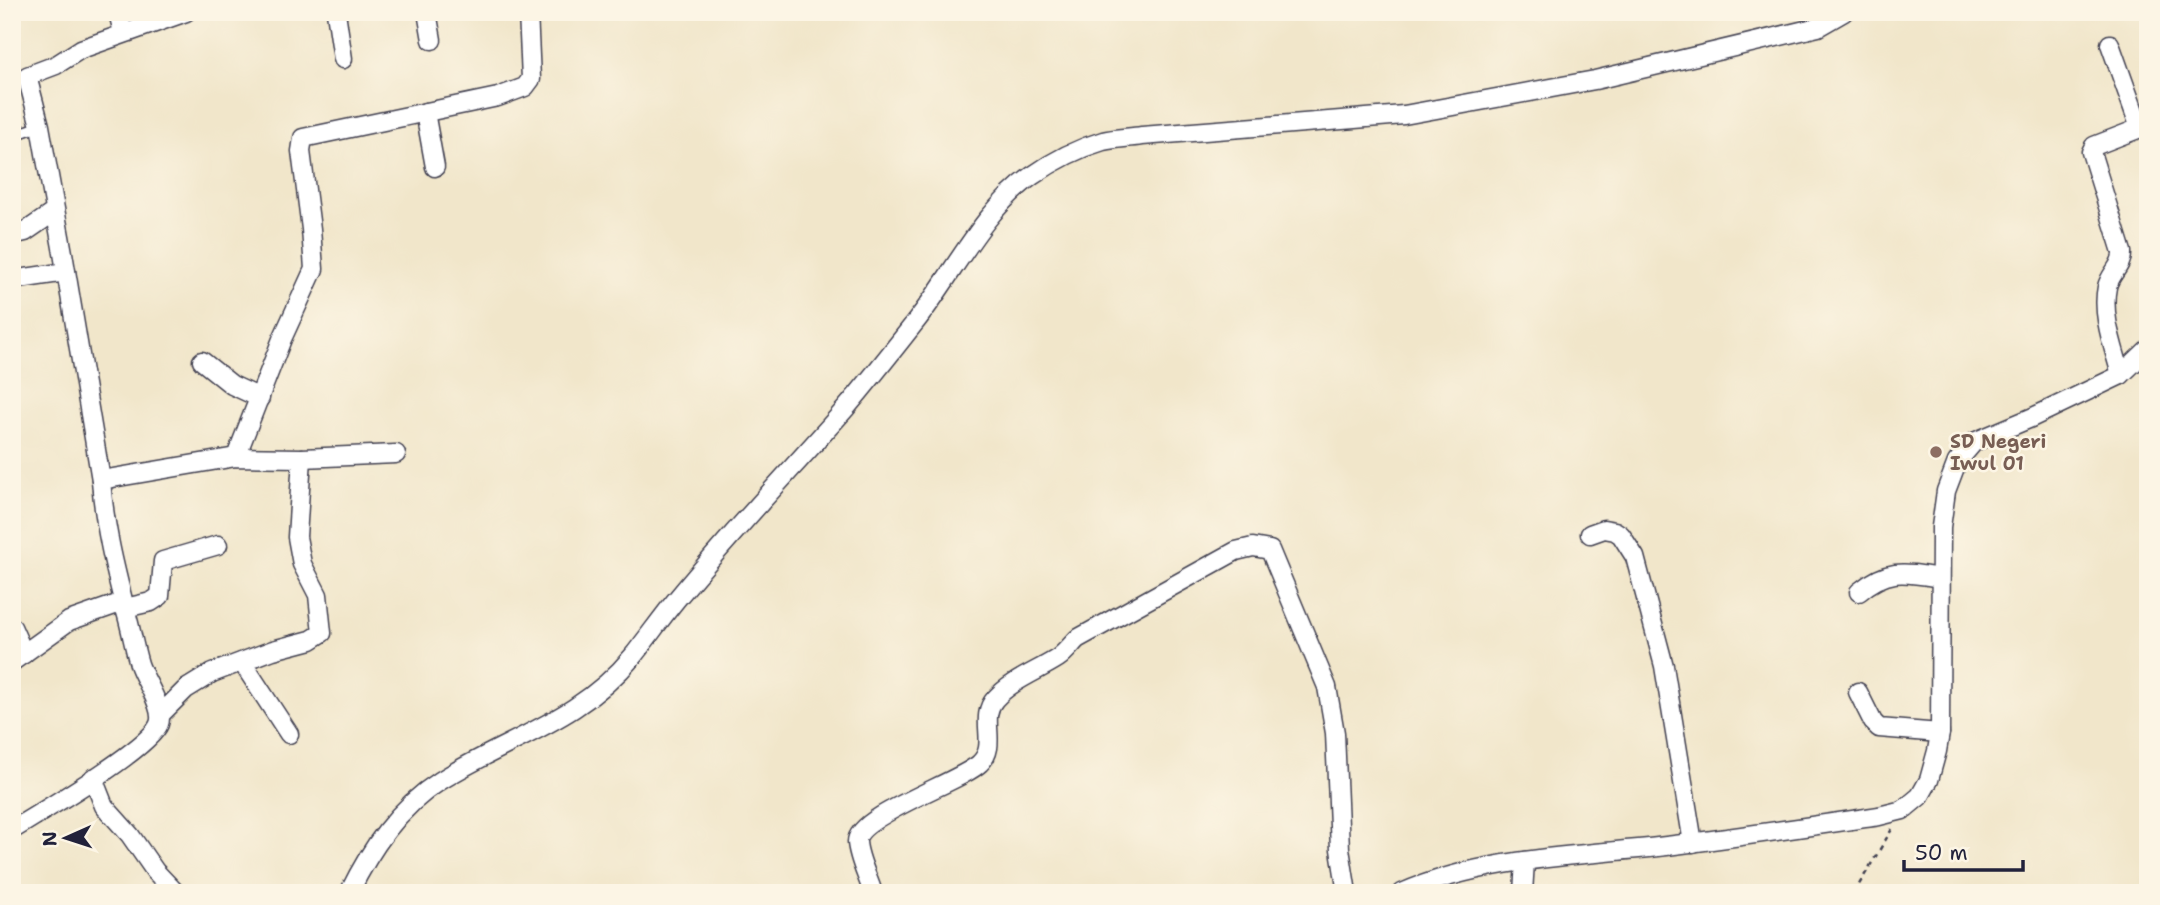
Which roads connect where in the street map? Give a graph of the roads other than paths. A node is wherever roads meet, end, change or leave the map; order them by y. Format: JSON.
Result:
{"nodes":[{"id":1,"x":118,"y":12,"type":"edge"},
{"id":2,"x":186,"y":12,"type":"edge"},
{"id":3,"x":337,"y":12,"type":"edge"},
{"id":4,"x":427,"y":12,"type":"edge"},
{"id":5,"x":528,"y":12,"type":"edge"},
{"id":6,"x":1844,"y":12,"type":"edge"},
{"id":7,"x":122,"y":33,"type":"junction"},
{"id":8,"x":432,"y":40,"type":"dead end"},
{"id":9,"x":2110,"y":44,"type":"dead end"},
{"id":10,"x":343,"y":59,"type":"dead end"},
{"id":11,"x":20,"y":78,"type":"edge"},
{"id":12,"x":425,"y":112,"type":"junction"},
{"id":13,"x":40,"y":126,"type":"junction"},
{"id":14,"x":2144,"y":127,"type":"edge"},
{"id":15,"x":12,"y":136,"type":"edge"},
{"id":16,"x":435,"y":167,"type":"dead end"},
{"id":17,"x":54,"y":212,"type":"junction"},
{"id":18,"x":12,"y":235,"type":"edge"},
{"id":19,"x":66,"y":272,"type":"junction"},
{"id":20,"x":12,"y":280,"type":"edge"},
{"id":21,"x":2148,"y":349,"type":"edge"},
{"id":22,"x":202,"y":361,"type":"dead end"},
{"id":23,"x":2121,"y":375,"type":"junction"},
{"id":24,"x":260,"y":398,"type":"junction"},
{"id":25,"x":396,"y":454,"type":"dead end"},
{"id":26,"x":236,"y":457,"type":"junction"},
{"id":27,"x":302,"y":458,"type":"junction"},
{"id":28,"x":101,"y":480,"type":"junction"},
{"id":29,"x":1590,"y":534,"type":"dead end"},
{"id":30,"x":218,"y":545,"type":"dead end"},
{"id":31,"x":1940,"y":578,"type":"junction"},
{"id":32,"x":1858,"y":592,"type":"dead end"},
{"id":33,"x":124,"y":605,"type":"junction"},
{"id":34,"x":12,"y":627,"type":"edge"},
{"id":35,"x":18,"y":658,"type":"edge"},
{"id":36,"x":242,"y":662,"type":"junction"},
{"id":37,"x":1858,"y":692,"type":"dead end"},
{"id":38,"x":161,"y":714,"type":"junction"},
{"id":39,"x":1940,"y":733,"type":"junction"},
{"id":40,"x":289,"y":734,"type":"dead end"},
{"id":41,"x":93,"y":778,"type":"junction"},
{"id":42,"x":12,"y":830,"type":"edge"},
{"id":43,"x":1693,"y":843,"type":"junction"},
{"id":44,"x":1525,"y":861,"type":"junction"},
{"id":45,"x":176,"y":893,"type":"edge"},
{"id":46,"x":349,"y":893,"type":"edge"},
{"id":47,"x":873,"y":893,"type":"edge"},
{"id":48,"x":1347,"y":893,"type":"edge"},
{"id":49,"x":1402,"y":893,"type":"edge"},
{"id":50,"x":1522,"y":893,"type":"edge"}],
"edges":[{"from":1,"to":7,"type":"street"},
{"from":2,"to":7,"type":"street"},
{"from":3,"to":10,"type":"street"},
{"from":4,"to":8,"type":"street"},
{"from":5,"to":12,"type":"street"},
{"from":6,"to":46,"type":"street"},
{"from":7,"to":11,"type":"street"},
{"from":9,"to":14,"type":"street"},
{"from":11,"to":13,"type":"street"},
{"from":12,"to":16,"type":"street"},
{"from":12,"to":24,"type":"street"},
{"from":13,"to":15,"type":"lane"},
{"from":13,"to":17,"type":"street"},
{"from":14,"to":23,"type":"street"},
{"from":17,"to":18,"type":"street"},
{"from":17,"to":19,"type":"street"},
{"from":19,"to":20,"type":"street"},
{"from":19,"to":28,"type":"street"},
{"from":21,"to":23,"type":"street"},
{"from":22,"to":24,"type":"street"},
{"from":23,"to":31,"type":"street"},
{"from":24,"to":26,"type":"street"},
{"from":25,"to":27,"type":"street"},
{"from":26,"to":27,"type":"street"},
{"from":26,"to":28,"type":"street"},
{"from":27,"to":36,"type":"street"},
{"from":28,"to":33,"type":"street"},
{"from":29,"to":43,"type":"street"},
{"from":30,"to":33,"type":"street"},
{"from":31,"to":32,"type":"street"},
{"from":31,"to":39,"type":"street"},
{"from":33,"to":35,"type":"street"},
{"from":33,"to":38,"type":"street"},
{"from":34,"to":35,"type":"street"},
{"from":36,"to":38,"type":"street"},
{"from":36,"to":40,"type":"street"},
{"from":37,"to":39,"type":"street"},
{"from":38,"to":41,"type":"street"},
{"from":39,"to":43,"type":"street"},
{"from":41,"to":42,"type":"street"},
{"from":41,"to":45,"type":"street"},
{"from":43,"to":44,"type":"street"},
{"from":44,"to":49,"type":"street"},
{"from":44,"to":50,"type":"street"},
{"from":47,"to":48,"type":"street"}]}
